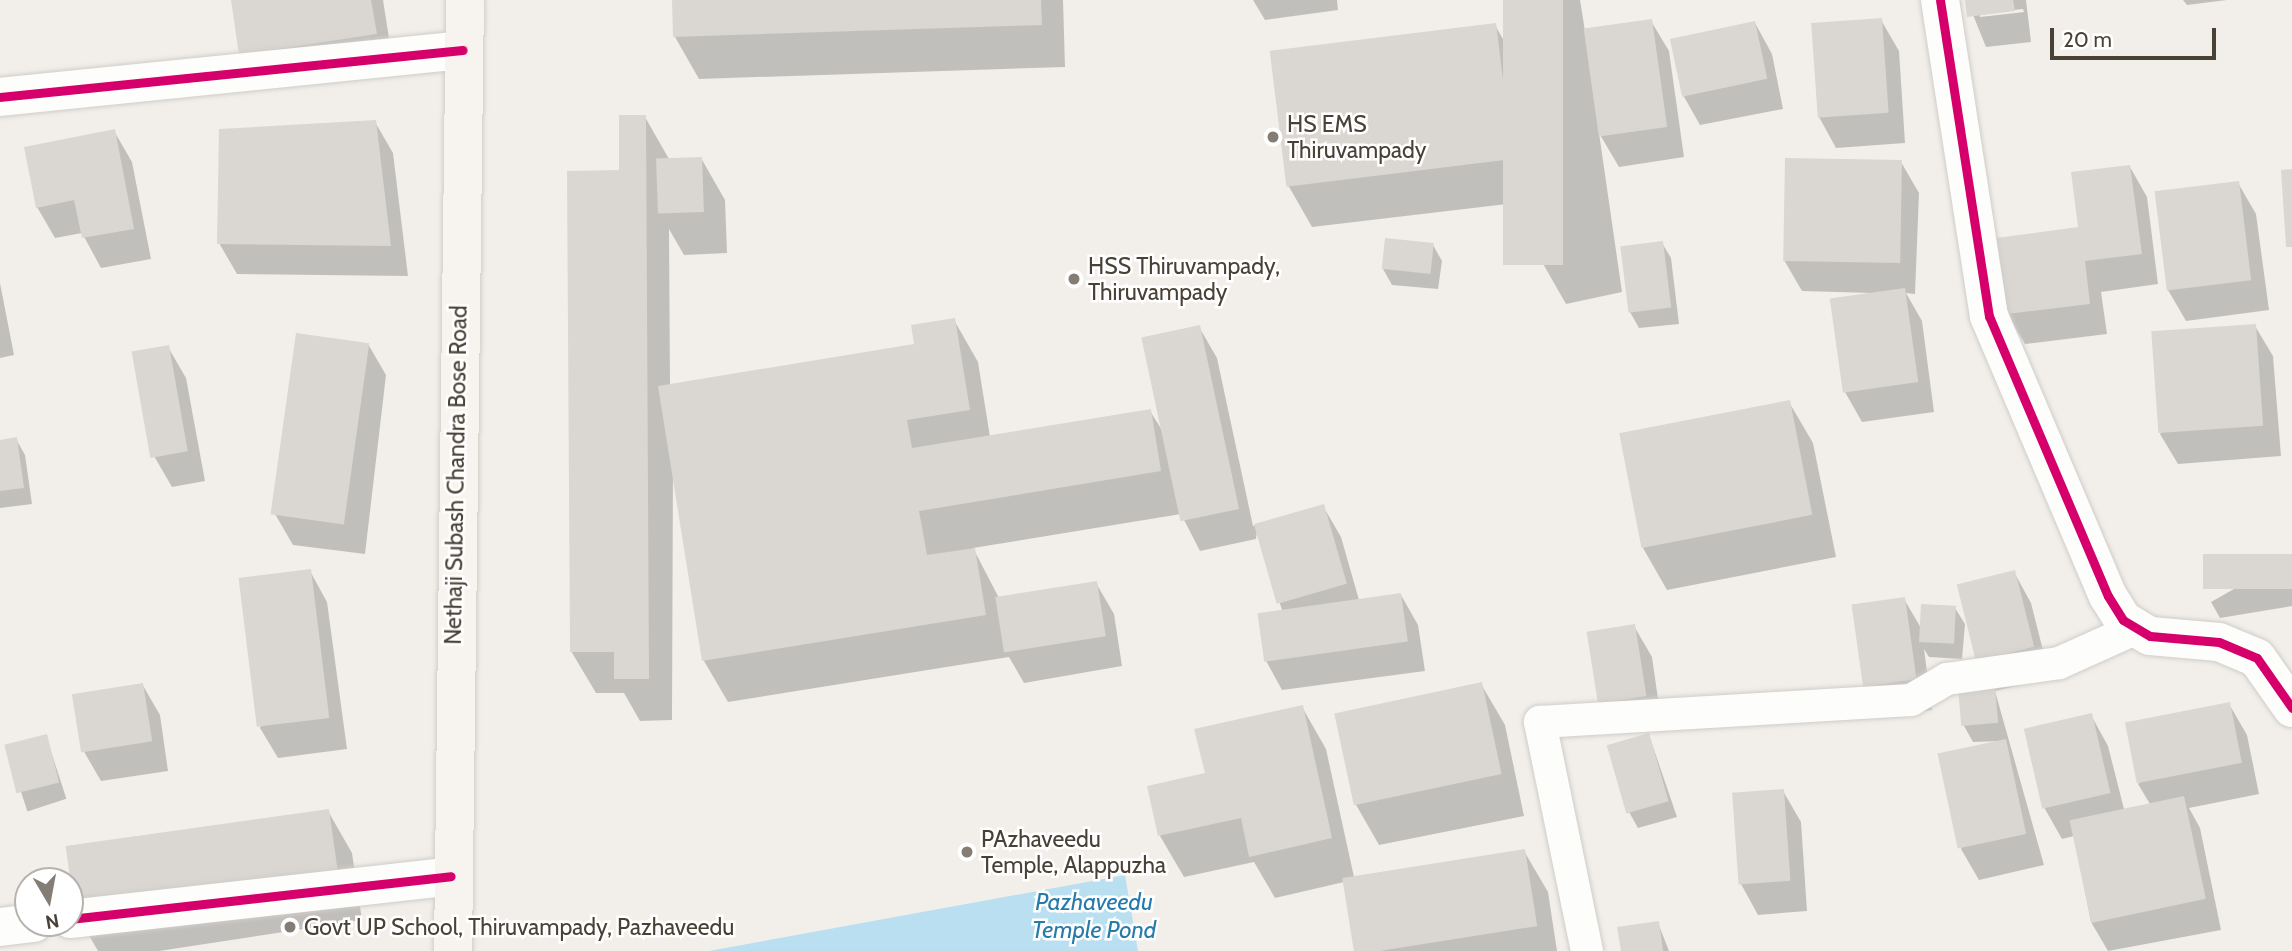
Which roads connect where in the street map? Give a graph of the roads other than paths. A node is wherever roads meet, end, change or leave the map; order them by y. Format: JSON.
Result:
{"nodes":[{"id":1,"x":465,"y":0,"type":"edge"},
{"id":2,"x":1940,"y":0,"type":"edge"},
{"id":3,"x":463,"y":50,"type":"junction"},
{"id":4,"x":0,"y":97,"type":"edge"},
{"id":5,"x":2137,"y":628,"type":"junction"},
{"id":6,"x":2292,"y":708,"type":"edge"},
{"id":7,"x":452,"y":876,"type":"junction"},
{"id":8,"x":84,"y":917,"type":"edge"},
{"id":9,"x":453,"y":951,"type":"edge"},
{"id":10,"x":1587,"y":951,"type":"edge"}],
"edges":[{"from":1,"to":3,"type":"main road","name":"Nethaji Subash Chandra Bose Road"},
{"from":2,"to":5,"type":"street"},
{"from":3,"to":4,"type":"street"},
{"from":3,"to":7,"type":"main road","name":"Nethaji Subash Chandra Bose Road"},
{"from":5,"to":6,"type":"street"},
{"from":5,"to":10,"type":"lane"},
{"from":7,"to":8,"type":"street"},
{"from":7,"to":9,"type":"main road","name":"Nethaji Subash Chandra Bose Road"}]}
